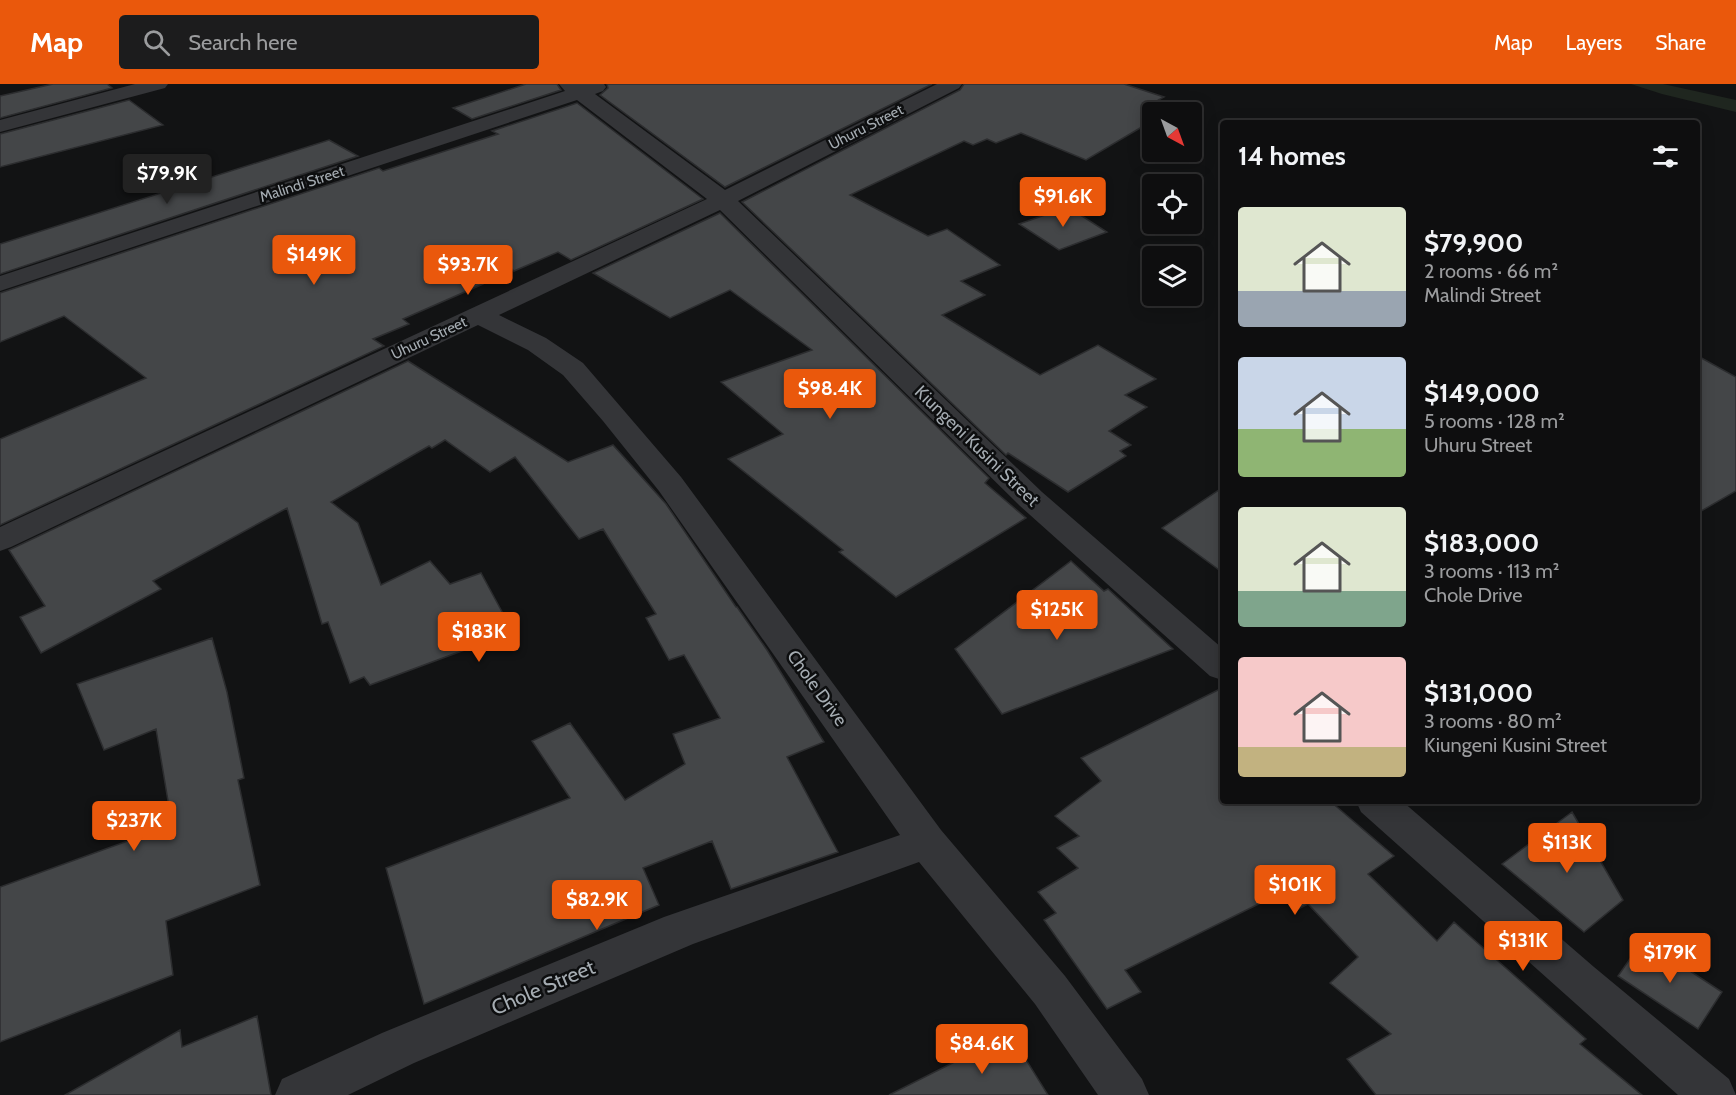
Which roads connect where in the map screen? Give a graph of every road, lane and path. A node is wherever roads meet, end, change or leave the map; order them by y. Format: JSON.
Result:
{"nodes":[{"id":1,"x":158,"y":84,"type":"edge"},
{"id":2,"x":952,"y":84,"type":"edge"},
{"id":3,"x":584,"y":87,"type":"edge"},
{"id":4,"x":0,"y":126,"type":"edge"},
{"id":5,"x":723,"y":200,"type":"junction"},
{"id":6,"x":0,"y":284,"type":"edge"},
{"id":7,"x":478,"y":315,"type":"junction"},
{"id":8,"x":0,"y":540,"type":"edge"},
{"id":9,"x":1220,"y":665,"type":"edge"},
{"id":10,"x":1378,"y":804,"type":"edge"},
{"id":11,"x":927,"y":842,"type":"junction"},
{"id":12,"x":298,"y":1095,"type":"edge"},
{"id":13,"x":1126,"y":1095,"type":"edge"},
{"id":14,"x":1713,"y":1095,"type":"edge"}],
"edges":[{"from":1,"to":4,"type":"street"},
{"from":2,"to":5,"type":"street","name":"Uhuru Street"},
{"from":3,"to":5,"type":"street","name":"Kiungeni Kusini Street"},
{"from":3,"to":6,"type":"street","name":"Malindi Street"},
{"from":5,"to":7,"type":"street","name":"Uhuru Street"},
{"from":5,"to":9,"type":"street","name":"Kiungeni Kusini Street"},
{"from":7,"to":8,"type":"street","name":"Uhuru Street"},
{"from":7,"to":11,"type":"street","name":"Chole Drive"},
{"from":10,"to":14,"type":"street"},
{"from":11,"to":12,"type":"street","name":"Chole Street"},
{"from":11,"to":13,"type":"street","name":"Chole Drive"}]}
